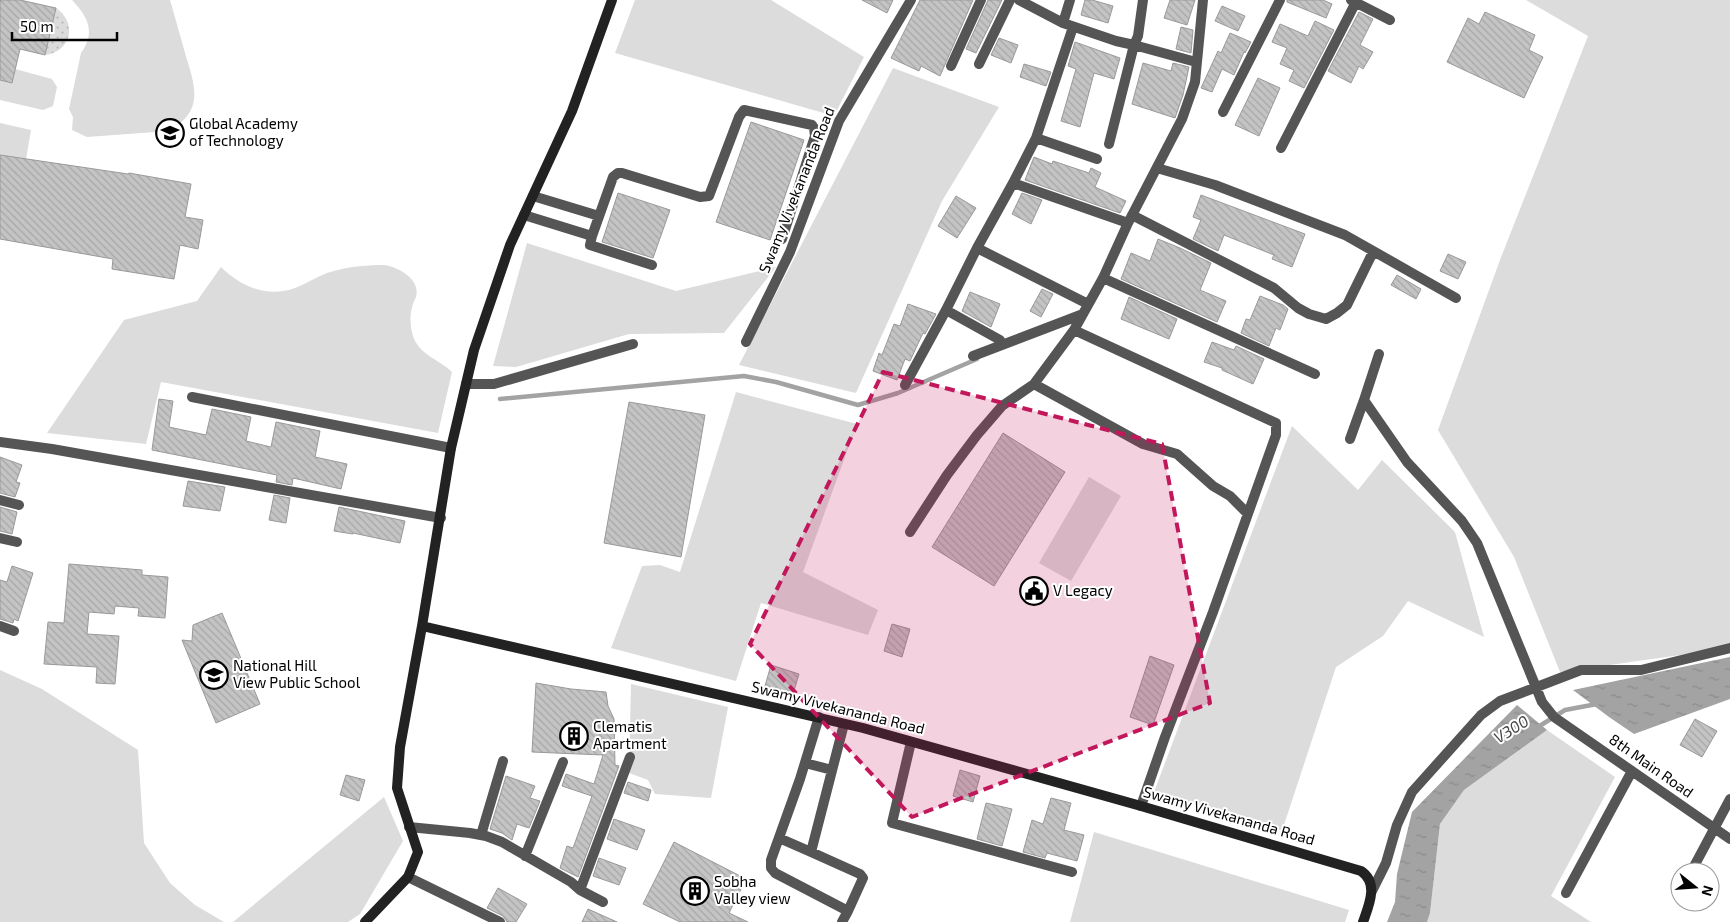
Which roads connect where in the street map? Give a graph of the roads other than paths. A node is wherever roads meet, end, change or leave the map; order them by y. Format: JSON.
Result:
{"nodes":[{"id":1,"x":612,"y":0,"type":"edge"},
{"id":2,"x":911,"y":0,"type":"edge"},
{"id":3,"x":980,"y":0,"type":"edge"},
{"id":4,"x":1010,"y":0,"type":"edge"},
{"id":5,"x":1018,"y":0,"type":"edge"},
{"id":6,"x":1070,"y":0,"type":"edge"},
{"id":7,"x":1143,"y":0,"type":"edge"},
{"id":8,"x":1203,"y":0,"type":"edge"},
{"id":9,"x":1280,"y":0,"type":"edge"},
{"id":10,"x":1355,"y":1,"type":"edge"},
{"id":11,"x":1390,"y":20,"type":"dead end"},
{"id":12,"x":1062,"y":23,"type":"junction"},
{"id":13,"x":1074,"y":27,"type":"junction"},
{"id":14,"x":1134,"y":45,"type":"junction"},
{"id":15,"x":1196,"y":62,"type":"junction"},
{"id":16,"x":979,"y":64,"type":"dead end"},
{"id":17,"x":951,"y":66,"type":"dead end"},
{"id":18,"x":1223,"y":112,"type":"dead end"},
{"id":19,"x":1036,"y":138,"type":"junction"},
{"id":20,"x":1109,"y":144,"type":"dead end"},
{"id":21,"x":1280,"y":148,"type":"dead end"},
{"id":22,"x":1097,"y":159,"type":"dead end"},
{"id":23,"x":1157,"y":168,"type":"junction"},
{"id":24,"x":1013,"y":183,"type":"junction"},
{"id":25,"x":533,"y":196,"type":"junction"},
{"id":26,"x":524,"y":215,"type":"junction"},
{"id":27,"x":599,"y":216,"type":"junction"},
{"id":28,"x":1130,"y":219,"type":"junction"},
{"id":29,"x":592,"y":236,"type":"junction"},
{"id":30,"x":782,"y":239,"type":"dead end"},
{"id":31,"x":976,"y":248,"type":"junction"},
{"id":32,"x":1373,"y":252,"type":"junction"},
{"id":33,"x":652,"y":265,"type":"dead end"},
{"id":34,"x":1103,"y":278,"type":"junction"},
{"id":35,"x":1456,"y":298,"type":"dead end"},
{"id":36,"x":1088,"y":304,"type":"junction"},
{"id":37,"x":946,"y":310,"type":"junction"},
{"id":38,"x":1083,"y":314,"type":"junction"},
{"id":39,"x":1074,"y":330,"type":"junction"},
{"id":40,"x":1000,"y":340,"type":"dead end"},
{"id":41,"x":746,"y":342,"type":"dead end"},
{"id":42,"x":633,"y":344,"type":"dead end"},
{"id":43,"x":1379,"y":354,"type":"dead end"},
{"id":44,"x":973,"y":356,"type":"dead end"},
{"id":45,"x":1315,"y":374,"type":"dead end"},
{"id":46,"x":466,"y":384,"type":"junction"},
{"id":47,"x":1034,"y":384,"type":"junction"},
{"id":48,"x":905,"y":385,"type":"dead end"},
{"id":49,"x":192,"y":397,"type":"dead end"},
{"id":50,"x":1364,"y":400,"type":"junction"},
{"id":51,"x":1350,"y":439,"type":"dead end"},
{"id":52,"x":0,"y":442,"type":"edge"},
{"id":53,"x":451,"y":448,"type":"junction"},
{"id":54,"x":0,"y":500,"type":"edge"},
{"id":55,"x":19,"y":505,"type":"dead end"},
{"id":56,"x":1248,"y":514,"type":"junction"},
{"id":57,"x":441,"y":518,"type":"junction"},
{"id":58,"x":910,"y":532,"type":"dead end"},
{"id":59,"x":0,"y":538,"type":"edge"},
{"id":60,"x":18,"y":542,"type":"dead end"},
{"id":61,"x":0,"y":626,"type":"edge"},
{"id":62,"x":422,"y":626,"type":"junction"},
{"id":63,"x":14,"y":631,"type":"dead end"},
{"id":64,"x":1730,"y":648,"type":"edge"},
{"id":65,"x":1536,"y":686,"type":"junction"},
{"id":66,"x":819,"y":717,"type":"junction"},
{"id":67,"x":844,"y":724,"type":"junction"},
{"id":68,"x":911,"y":742,"type":"junction"},
{"id":69,"x":630,"y":757,"type":"dead end"},
{"id":70,"x":502,"y":762,"type":"dead end"},
{"id":71,"x":563,"y":762,"type":"dead end"},
{"id":72,"x":805,"y":763,"type":"junction"},
{"id":73,"x":832,"y":770,"type":"junction"},
{"id":74,"x":1632,"y":771,"type":"junction"},
{"id":75,"x":1730,"y":799,"type":"edge"},
{"id":76,"x":1141,"y":806,"type":"junction"},
{"id":77,"x":409,"y":827,"type":"junction"},
{"id":78,"x":1714,"y":828,"type":"junction"},
{"id":79,"x":481,"y":835,"type":"junction"},
{"id":80,"x":779,"y":838,"type":"junction"},
{"id":81,"x":1730,"y":839,"type":"edge"},
{"id":82,"x":811,"y":852,"type":"junction"},
{"id":83,"x":525,"y":856,"type":"junction"},
{"id":84,"x":1696,"y":862,"type":"edge"},
{"id":85,"x":1072,"y":872,"type":"dead end"},
{"id":86,"x":408,"y":877,"type":"junction"},
{"id":87,"x":580,"y":890,"type":"junction"},
{"id":88,"x":1372,"y":891,"type":"junction"},
{"id":89,"x":1566,"y":893,"type":"dead end"},
{"id":90,"x":603,"y":902,"type":"dead end"},
{"id":91,"x":848,"y":911,"type":"junction"},
{"id":92,"x":368,"y":921,"type":"edge"},
{"id":93,"x":500,"y":922,"type":"edge"},
{"id":94,"x":842,"y":922,"type":"edge"},
{"id":95,"x":1363,"y":922,"type":"edge"}],
"edges":[{"from":1,"to":25,"type":"street"},
{"from":2,"to":41,"type":"street","name":"Swamy Vivekananda Road"},
{"from":3,"to":17,"type":"street"},
{"from":4,"to":16,"type":"street"},
{"from":5,"to":12,"type":"street"},
{"from":6,"to":12,"type":"street"},
{"from":7,"to":14,"type":"street"},
{"from":8,"to":15,"type":"street"},
{"from":9,"to":18,"type":"street"},
{"from":10,"to":11,"type":"street"},
{"from":10,"to":21,"type":"street"},
{"from":12,"to":13,"type":"street"},
{"from":13,"to":14,"type":"street"},
{"from":13,"to":19,"type":"street"},
{"from":14,"to":15,"type":"street"},
{"from":14,"to":20,"type":"street"},
{"from":15,"to":23,"type":"street"},
{"from":19,"to":22,"type":"street"},
{"from":19,"to":24,"type":"street"},
{"from":23,"to":28,"type":"street"},
{"from":23,"to":32,"type":"street"},
{"from":24,"to":28,"type":"street"},
{"from":24,"to":31,"type":"street"},
{"from":25,"to":26,"type":"street"},
{"from":25,"to":27,"type":"street"},
{"from":26,"to":29,"type":"street"},
{"from":26,"to":46,"type":"street"},
{"from":27,"to":29,"type":"street"},
{"from":27,"to":30,"type":"street"},
{"from":28,"to":32,"type":"street"},
{"from":28,"to":34,"type":"street"},
{"from":29,"to":33,"type":"street"},
{"from":31,"to":36,"type":"street"},
{"from":31,"to":37,"type":"street"},
{"from":32,"to":35,"type":"street"},
{"from":34,"to":36,"type":"street"},
{"from":34,"to":45,"type":"street"},
{"from":36,"to":38,"type":"street"},
{"from":37,"to":40,"type":"street"},
{"from":37,"to":48,"type":"street"},
{"from":38,"to":39,"type":"street"},
{"from":38,"to":44,"type":"street"},
{"from":39,"to":47,"type":"street"},
{"from":39,"to":56,"type":"street"},
{"from":42,"to":46,"type":"street"},
{"from":43,"to":50,"type":"street"},
{"from":46,"to":53,"type":"street"},
{"from":47,"to":56,"type":"street"},
{"from":47,"to":58,"type":"street"},
{"from":49,"to":53,"type":"street"},
{"from":50,"to":51,"type":"street"},
{"from":50,"to":65,"type":"street"},
{"from":52,"to":57,"type":"street"},
{"from":53,"to":57,"type":"street"},
{"from":54,"to":55,"type":"street"},
{"from":56,"to":76,"type":"street"},
{"from":57,"to":62,"type":"street"},
{"from":59,"to":60,"type":"street"},
{"from":61,"to":63,"type":"street"},
{"from":62,"to":66,"type":"street","name":"Swamy Vivekananda Road"},
{"from":62,"to":77,"type":"street"},
{"from":64,"to":65,"type":"street"},
{"from":65,"to":74,"type":"street","name":"8th Main Road"},
{"from":65,"to":88,"type":"street"},
{"from":66,"to":67,"type":"street","name":"Swamy Vivekananda Road"},
{"from":66,"to":72,"type":"street"},
{"from":67,"to":68,"type":"street","name":"Swamy Vivekananda Road"},
{"from":67,"to":73,"type":"street"},
{"from":68,"to":76,"type":"street","name":"Swamy Vivekananda Road"},
{"from":68,"to":85,"type":"street"},
{"from":69,"to":87,"type":"street"},
{"from":70,"to":79,"type":"street"},
{"from":71,"to":83,"type":"street"},
{"from":72,"to":73,"type":"street"},
{"from":72,"to":80,"type":"street"},
{"from":73,"to":82,"type":"street"},
{"from":74,"to":78,"type":"street","name":"8th Main Road"},
{"from":74,"to":89,"type":"street"},
{"from":75,"to":78,"type":"street"},
{"from":76,"to":88,"type":"street","name":"Swamy Vivekananda Road"},
{"from":77,"to":79,"type":"street"},
{"from":77,"to":86,"type":"street"},
{"from":78,"to":81,"type":"street","name":"8th Main Road"},
{"from":78,"to":84,"type":"street"},
{"from":79,"to":83,"type":"street"},
{"from":80,"to":82,"type":"street"},
{"from":80,"to":91,"type":"street"},
{"from":82,"to":91,"type":"street"},
{"from":83,"to":87,"type":"street"},
{"from":86,"to":92,"type":"street"},
{"from":86,"to":93,"type":"street"},
{"from":87,"to":90,"type":"street"},
{"from":88,"to":95,"type":"street"},
{"from":91,"to":94,"type":"street"}]}
